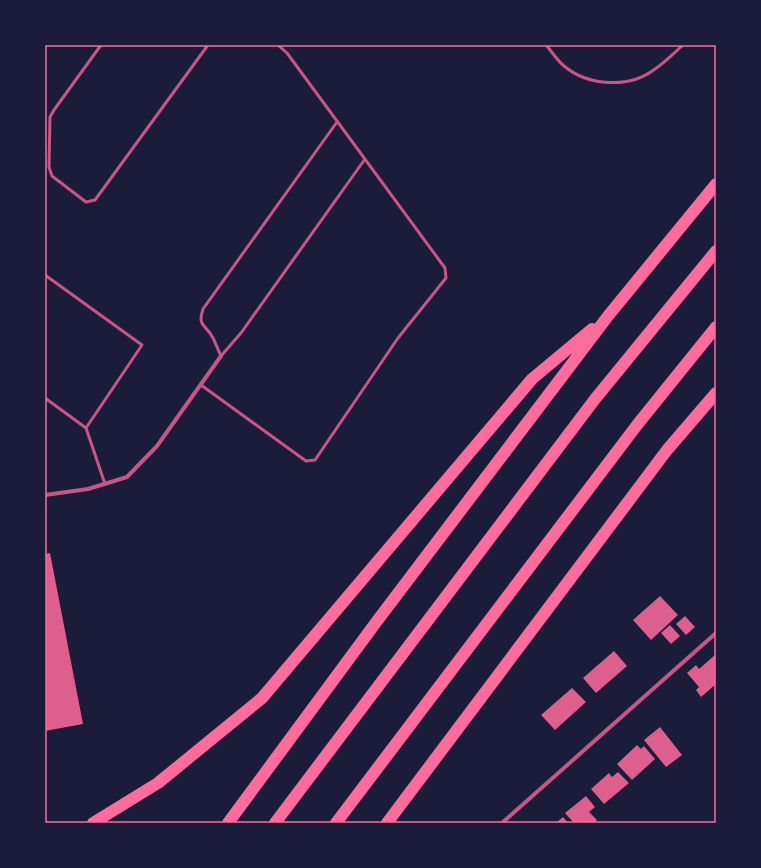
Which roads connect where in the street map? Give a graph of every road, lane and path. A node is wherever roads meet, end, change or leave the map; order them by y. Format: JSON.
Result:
{"nodes":[{"id":1,"x":101,"y":45,"type":"edge"},
{"id":2,"x":208,"y":45,"type":"edge"},
{"id":3,"x":278,"y":45,"type":"edge"},
{"id":4,"x":546,"y":45,"type":"edge"},
{"id":5,"x":683,"y":45,"type":"edge"},
{"id":6,"x":337,"y":122,"type":"junction"},
{"id":7,"x":365,"y":159,"type":"junction"},
{"id":8,"x":716,"y":184,"type":"edge"},
{"id":9,"x":716,"y":251,"type":"edge"},
{"id":10,"x":45,"y":276,"type":"edge"},
{"id":11,"x":608,"y":316,"type":"junction"},
{"id":12,"x":716,"y":327,"type":"edge"},
{"id":13,"x":221,"y":356,"type":"junction"},
{"id":14,"x":201,"y":385,"type":"junction"},
{"id":15,"x":716,"y":393,"type":"edge"},
{"id":16,"x":45,"y":398,"type":"edge"},
{"id":17,"x":86,"y":428,"type":"junction"},
{"id":18,"x":104,"y":484,"type":"junction"},
{"id":19,"x":45,"y":495,"type":"edge"},
{"id":20,"x":716,"y":633,"type":"edge"},
{"id":21,"x":93,"y":823,"type":"edge"},
{"id":22,"x":228,"y":823,"type":"edge"},
{"id":23,"x":275,"y":823,"type":"edge"},
{"id":24,"x":336,"y":823,"type":"edge"},
{"id":25,"x":387,"y":823,"type":"edge"},
{"id":26,"x":502,"y":823,"type":"edge"}],
"edges":[{"from":1,"to":2,"type":"lane"},
{"from":3,"to":6,"type":"lane"},
{"from":4,"to":5,"type":"lane"},
{"from":6,"to":7,"type":"lane"},
{"from":6,"to":13,"type":"lane"},
{"from":7,"to":13,"type":"lane"},
{"from":7,"to":14,"type":"lane"},
{"from":8,"to":11,"type":"highway"},
{"from":9,"to":23,"type":"highway"},
{"from":10,"to":17,"type":"lane"},
{"from":11,"to":21,"type":"highway"},
{"from":11,"to":22,"type":"highway"},
{"from":12,"to":24,"type":"highway"},
{"from":13,"to":14,"type":"street"},
{"from":14,"to":18,"type":"street"},
{"from":15,"to":25,"type":"highway"},
{"from":16,"to":17,"type":"lane"},
{"from":17,"to":18,"type":"lane"},
{"from":18,"to":19,"type":"street"},
{"from":20,"to":26,"type":"street"}]}
